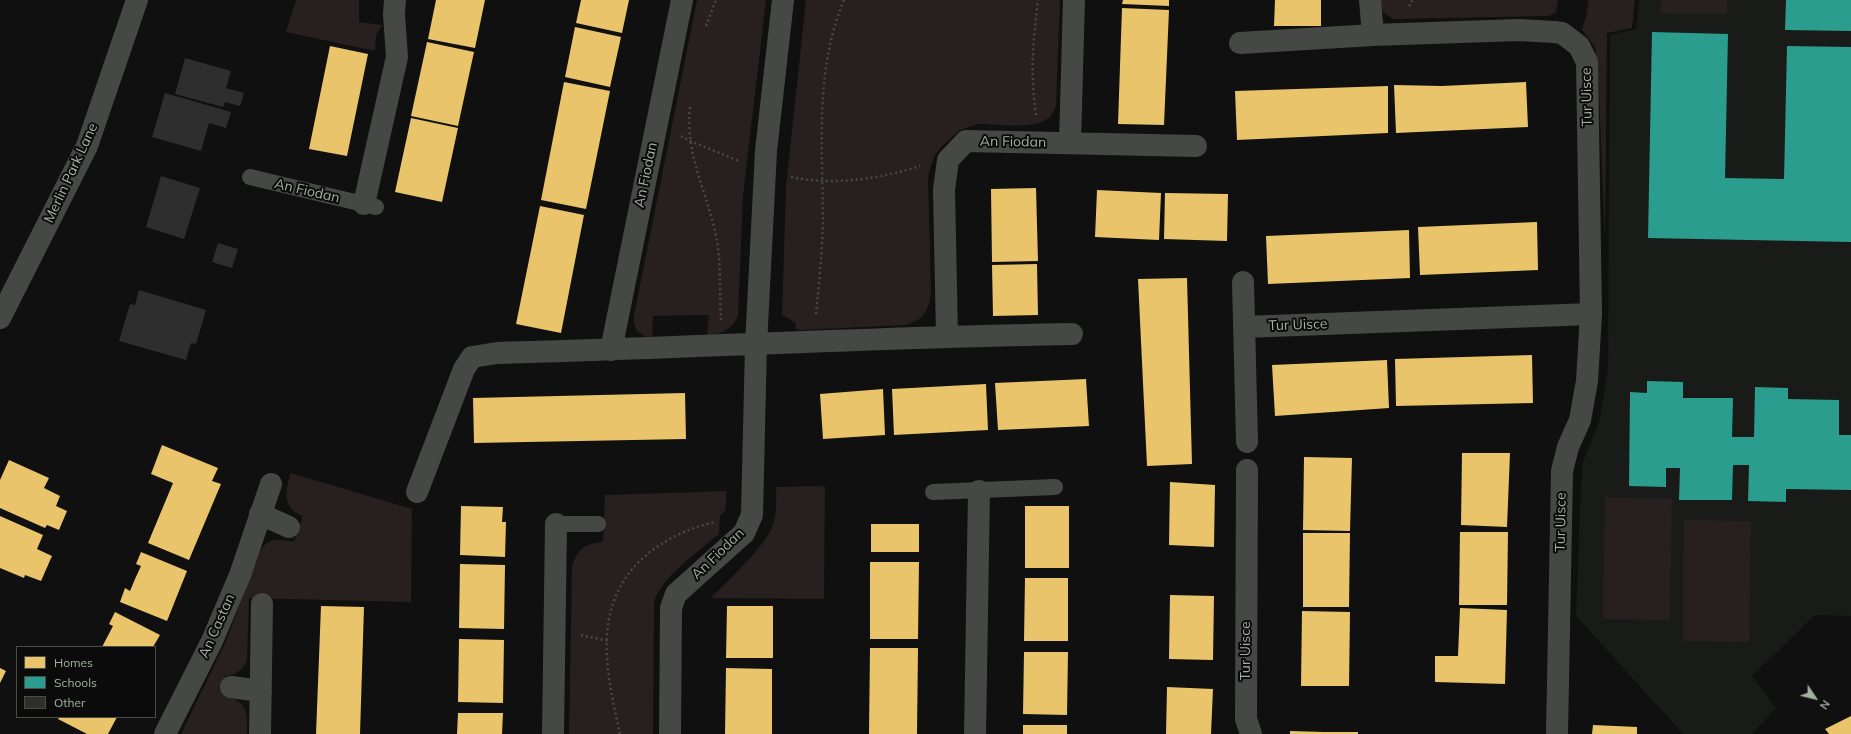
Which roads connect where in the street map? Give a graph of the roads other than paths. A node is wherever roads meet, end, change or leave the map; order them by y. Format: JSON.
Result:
{"nodes":[{"id":1,"x":137,"y":0,"type":"edge"},
{"id":2,"x":395,"y":0,"type":"edge"},
{"id":3,"x":682,"y":0,"type":"edge"},
{"id":4,"x":783,"y":0,"type":"edge"},
{"id":5,"x":1074,"y":0,"type":"edge"},
{"id":6,"x":1370,"y":0,"type":"edge"},
{"id":7,"x":1373,"y":35,"type":"junction"},
{"id":8,"x":1240,"y":43,"type":"dead end"},
{"id":9,"x":1070,"y":143,"type":"junction"},
{"id":10,"x":1196,"y":146,"type":"dead end"},
{"id":11,"x":250,"y":177,"type":"dead end"},
{"id":12,"x":370,"y":206,"type":"joint"},
{"id":13,"x":1243,"y":282,"type":"dead end"},
{"id":14,"x":1591,"y":314,"type":"junction"},
{"id":15,"x":0,"y":318,"type":"edge"},
{"id":16,"x":1244,"y":328,"type":"junction"},
{"id":17,"x":1072,"y":334,"type":"dead end"},
{"id":18,"x":948,"y":336,"type":"junction"},
{"id":19,"x":756,"y":345,"type":"junction"},
{"id":20,"x":611,"y":350,"type":"junction"},
{"id":21,"x":1247,"y":442,"type":"dead end"},
{"id":22,"x":1247,"y":470,"type":"dead end"},
{"id":23,"x":271,"y":484,"type":"dead end"},
{"id":24,"x":1055,"y":487,"type":"dead end"},
{"id":25,"x":979,"y":491,"type":"junction"},
{"id":26,"x":417,"y":492,"type":"dead end"},
{"id":27,"x":933,"y":492,"type":"dead end"},
{"id":28,"x":260,"y":514,"type":"junction"},
{"id":29,"x":556,"y":524,"type":"joint"},
{"id":30,"x":598,"y":524,"type":"dead end"},
{"id":31,"x":289,"y":527,"type":"dead end"},
{"id":32,"x":262,"y":604,"type":"dead end"},
{"id":33,"x":231,"y":686,"type":"dead end"},
{"id":34,"x":261,"y":691,"type":"junction"},
{"id":35,"x":166,"y":734,"type":"edge"},
{"id":36,"x":260,"y":734,"type":"edge"},
{"id":37,"x":554,"y":734,"type":"edge"},
{"id":38,"x":670,"y":734,"type":"edge"},
{"id":39,"x":975,"y":734,"type":"edge"},
{"id":40,"x":1251,"y":734,"type":"edge"},
{"id":41,"x":1557,"y":734,"type":"edge"}],
"edges":[{"from":1,"to":15,"type":"street","name":"Merlin Park Lane"},
{"from":2,"to":12,"type":"street","name":"An Fiodan"},
{"from":3,"to":20,"type":"street","name":"An Fiodan"},
{"from":4,"to":19,"type":"street","name":"An Fiodan"},
{"from":5,"to":9,"type":"street"},
{"from":6,"to":7,"type":"street"},
{"from":7,"to":8,"type":"street","name":"Tur Uisce"},
{"from":7,"to":14,"type":"street","name":"Tur Uisce"},
{"from":9,"to":10,"type":"street","name":"An Fiodan"},
{"from":9,"to":18,"type":"street","name":"An Fiodan"},
{"from":11,"to":12,"type":"lane","name":"An Fiodan"},
{"from":13,"to":16,"type":"street"},
{"from":14,"to":16,"type":"street","name":"Tur Uisce"},
{"from":14,"to":41,"type":"street","name":"Tur Uisce"},
{"from":16,"to":21,"type":"street"},
{"from":17,"to":18,"type":"street"},
{"from":18,"to":19,"type":"street"},
{"from":19,"to":20,"type":"street"},
{"from":19,"to":38,"type":"street","name":"An Fiodan"},
{"from":20,"to":26,"type":"street"},
{"from":22,"to":40,"type":"street","name":"Tur Uisce"},
{"from":23,"to":28,"type":"street","name":"An Castan"},
{"from":24,"to":25,"type":"lane"},
{"from":25,"to":27,"type":"lane"},
{"from":25,"to":39,"type":"street"},
{"from":28,"to":31,"type":"street"},
{"from":28,"to":35,"type":"street","name":"An Castan"},
{"from":29,"to":30,"type":"lane"},
{"from":29,"to":37,"type":"street"},
{"from":32,"to":34,"type":"street"},
{"from":33,"to":34,"type":"street"},
{"from":34,"to":36,"type":"street"}]}
